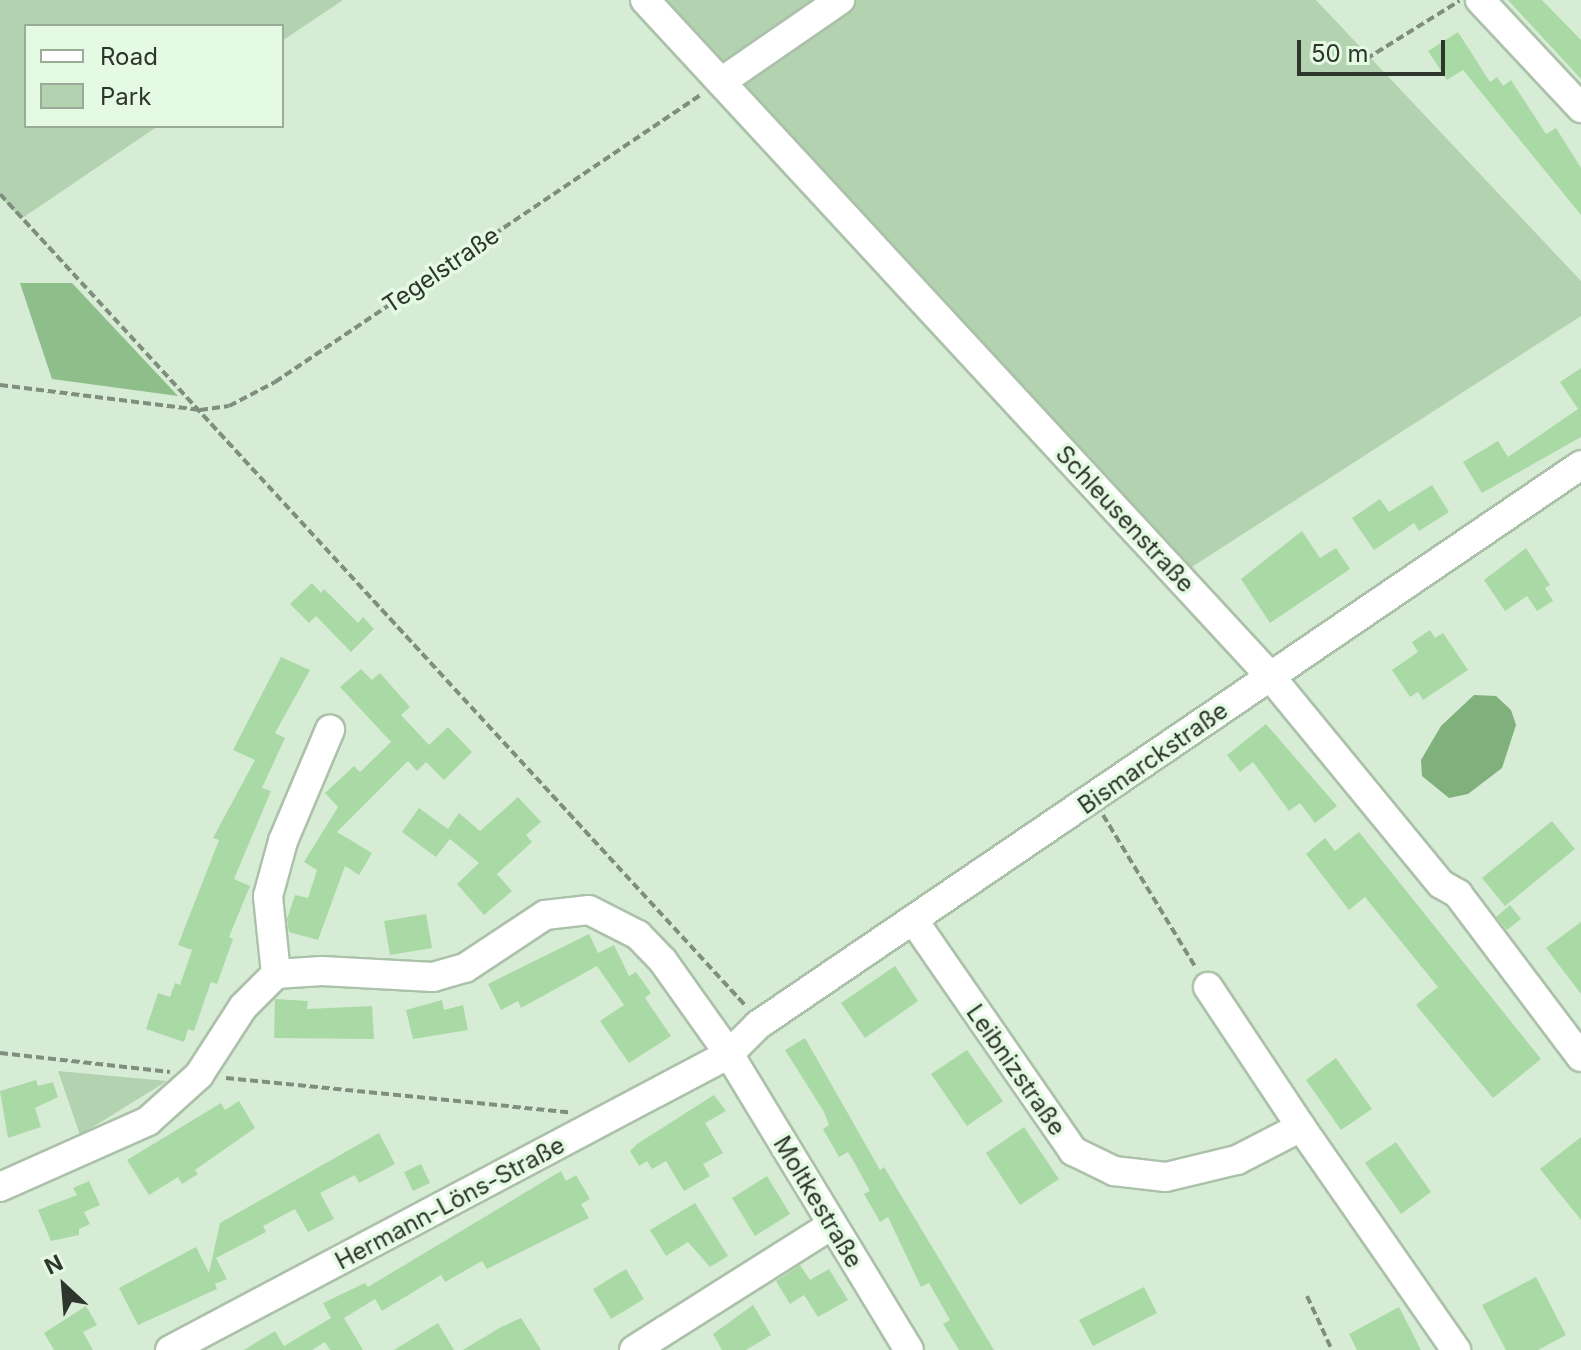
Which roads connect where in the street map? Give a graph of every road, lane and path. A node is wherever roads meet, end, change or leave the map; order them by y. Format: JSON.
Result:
{"nodes":[{"id":1,"x":645,"y":0,"type":"edge"},
{"id":2,"x":840,"y":0,"type":"edge"},
{"id":3,"x":1461,"y":0,"type":"edge"},
{"id":4,"x":1480,"y":0,"type":"edge"},
{"id":5,"x":1366,"y":59,"type":"dead end"},
{"id":6,"x":721,"y":82,"type":"junction"},
{"id":7,"x":1581,"y":108,"type":"edge"},
{"id":8,"x":0,"y":194,"type":"edge"},
{"id":9,"x":0,"y":385,"type":"edge"},
{"id":10,"x":200,"y":410,"type":"junction"},
{"id":11,"x":1581,"y":465,"type":"edge"},
{"id":12,"x":1270,"y":676,"type":"junction"},
{"id":13,"x":330,"y":730,"type":"dead end"},
{"id":14,"x":1093,"y":800,"type":"junction"},
{"id":15,"x":914,"y":921,"type":"junction"},
{"id":16,"x":276,"y":974,"type":"junction"},
{"id":17,"x":1208,"y":987,"type":"joint"},
{"id":18,"x":758,"y":1025,"type":"junction"},
{"id":19,"x":0,"y":1053,"type":"edge"},
{"id":20,"x":729,"y":1054,"type":"junction"},
{"id":21,"x":1581,"y":1057,"type":"edge"},
{"id":22,"x":199,"y":1075,"type":"junction"},
{"id":23,"x":609,"y":1120,"type":"junction"},
{"id":24,"x":1301,"y":1127,"type":"junction"},
{"id":25,"x":0,"y":1187,"type":"edge"},
{"id":26,"x":832,"y":1225,"type":"junction"},
{"id":27,"x":1307,"y":1296,"type":"dead end"},
{"id":28,"x":170,"y":1350,"type":"edge"},
{"id":29,"x":634,"y":1350,"type":"edge"},
{"id":30,"x":909,"y":1350,"type":"edge"},
{"id":31,"x":1332,"y":1350,"type":"edge"},
{"id":32,"x":1456,"y":1350,"type":"edge"}],
"edges":[{"from":1,"to":6,"type":"street","name":"Schleusenstraße"},
{"from":2,"to":6,"type":"street"},
{"from":3,"to":5,"type":"path"},
{"from":4,"to":7,"type":"street"},
{"from":6,"to":10,"type":"path","name":"Tegelstraße"},
{"from":6,"to":12,"type":"street","name":"Schleusenstraße"},
{"from":8,"to":10,"type":"path"},
{"from":9,"to":10,"type":"path","name":"Tegelstraße"},
{"from":10,"to":18,"type":"path"},
{"from":11,"to":12,"type":"street","name":"Bismarckstraße"},
{"from":12,"to":14,"type":"street","name":"Bismarckstraße"},
{"from":12,"to":21,"type":"street","name":"Schleusenstraße"},
{"from":13,"to":16,"type":"street"},
{"from":14,"to":15,"type":"street","name":"Bismarckstraße"},
{"from":14,"to":17,"type":"path"},
{"from":15,"to":18,"type":"street","name":"Bismarckstraße"},
{"from":15,"to":24,"type":"street","name":"Leibnizstraße"},
{"from":16,"to":20,"type":"street","name":"Moltkestraße"},
{"from":16,"to":22,"type":"street"},
{"from":17,"to":24,"type":"street"},
{"from":18,"to":20,"type":"street","name":"Bismarckstraße"},
{"from":19,"to":22,"type":"path"},
{"from":20,"to":23,"type":"street","name":"Hermann-Löns-Straße"},
{"from":20,"to":26,"type":"street","name":"Moltkestraße"},
{"from":22,"to":23,"type":"path"},
{"from":22,"to":25,"type":"street"},
{"from":23,"to":28,"type":"street","name":"Hermann-Löns-Straße"},
{"from":24,"to":32,"type":"street"},
{"from":26,"to":29,"type":"street"},
{"from":26,"to":30,"type":"street","name":"Moltkestraße"},
{"from":27,"to":31,"type":"path"}]}
